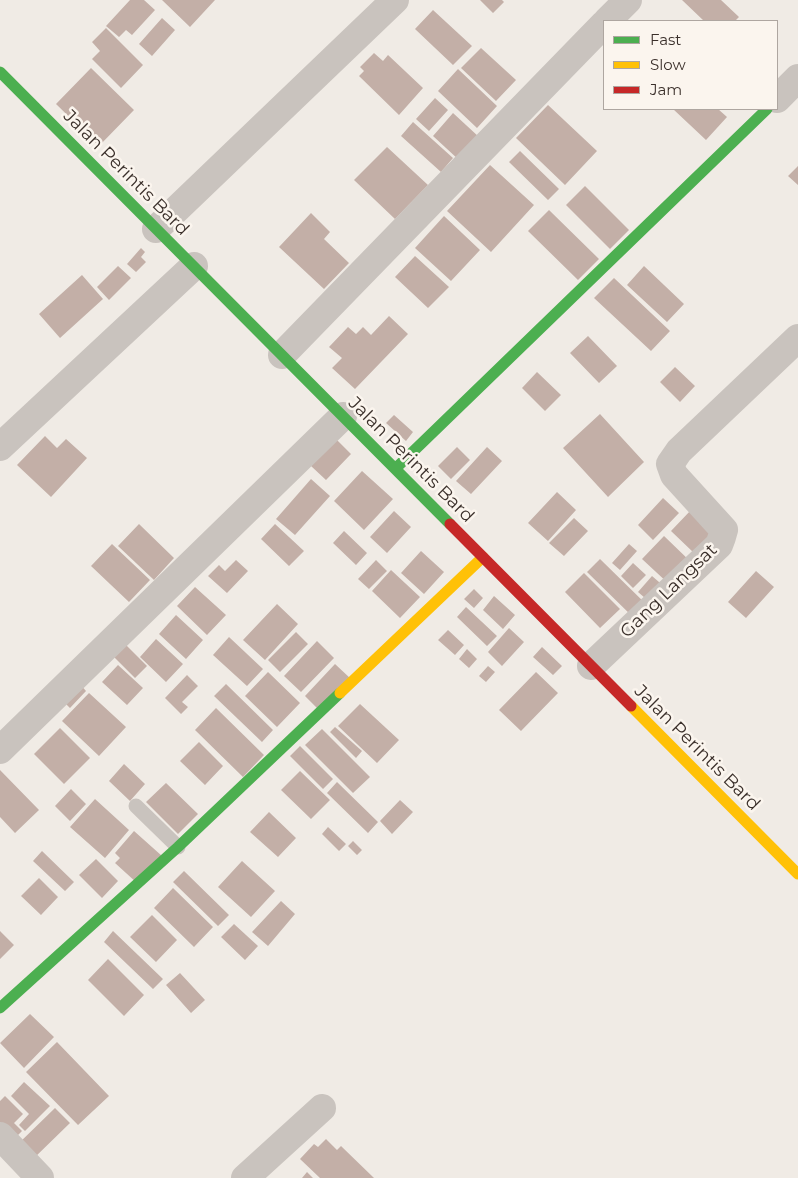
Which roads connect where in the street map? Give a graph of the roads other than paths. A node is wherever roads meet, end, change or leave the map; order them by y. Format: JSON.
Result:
{"nodes":[{"id":1,"x":395,"y":0,"type":"edge"},
{"id":2,"x":628,"y":0,"type":"edge"},
{"id":3,"x":608,"y":20,"type":"edge"},
{"id":4,"x":603,"y":25,"type":"edge"},
{"id":5,"x":0,"y":72,"type":"edge"},
{"id":6,"x":798,"y":78,"type":"edge"},
{"id":7,"x":778,"y":98,"type":"edge"},
{"id":8,"x":766,"y":110,"type":"edge"},
{"id":9,"x":156,"y":229,"type":"junction"},
{"id":10,"x":194,"y":266,"type":"junction"},
{"id":11,"x":798,"y":338,"type":"edge"},
{"id":12,"x":282,"y":355,"type":"junction"},
{"id":13,"x":342,"y":416,"type":"junction"},
{"id":14,"x":0,"y":447,"type":"edge"},
{"id":15,"x":395,"y":469,"type":"junction"},
{"id":16,"x":483,"y":557,"type":"junction"},
{"id":17,"x":591,"y":666,"type":"junction"},
{"id":18,"x":0,"y":750,"type":"edge"},
{"id":19,"x":136,"y":806,"type":"dead end"},
{"id":20,"x":178,"y":847,"type":"junction"},
{"id":21,"x":798,"y":874,"type":"edge"},
{"id":22,"x":0,"y":1008,"type":"edge"},
{"id":23,"x":322,"y":1108,"type":"dead end"},
{"id":24,"x":0,"y":1136,"type":"edge"},
{"id":25,"x":40,"y":1178,"type":"edge"},
{"id":26,"x":245,"y":1178,"type":"edge"}],
"edges":[{"from":1,"to":9,"type":"street"},
{"from":2,"to":3,"type":"street"},
{"from":4,"to":12,"type":"street"},
{"from":5,"to":9,"type":"street","name":"Jalan Perintis Bard"},
{"from":6,"to":7,"type":"street"},
{"from":8,"to":15,"type":"street"},
{"from":9,"to":10,"type":"street","name":"Jalan Perintis Bard"},
{"from":10,"to":12,"type":"street","name":"Jalan Perintis Bard"},
{"from":10,"to":14,"type":"street"},
{"from":11,"to":17,"type":"street","name":"Gang Langsat"},
{"from":12,"to":13,"type":"street","name":"Jalan Perintis Bard"},
{"from":13,"to":15,"type":"street","name":"Jalan Perintis Bard"},
{"from":13,"to":18,"type":"street"},
{"from":15,"to":16,"type":"street","name":"Jalan Perintis Bard"},
{"from":16,"to":17,"type":"street","name":"Jalan Perintis Bard"},
{"from":16,"to":20,"type":"street"},
{"from":17,"to":21,"type":"street","name":"Jalan Perintis Bard"},
{"from":19,"to":20,"type":"lane"},
{"from":20,"to":22,"type":"street"},
{"from":23,"to":26,"type":"street"},
{"from":24,"to":25,"type":"street"}]}
